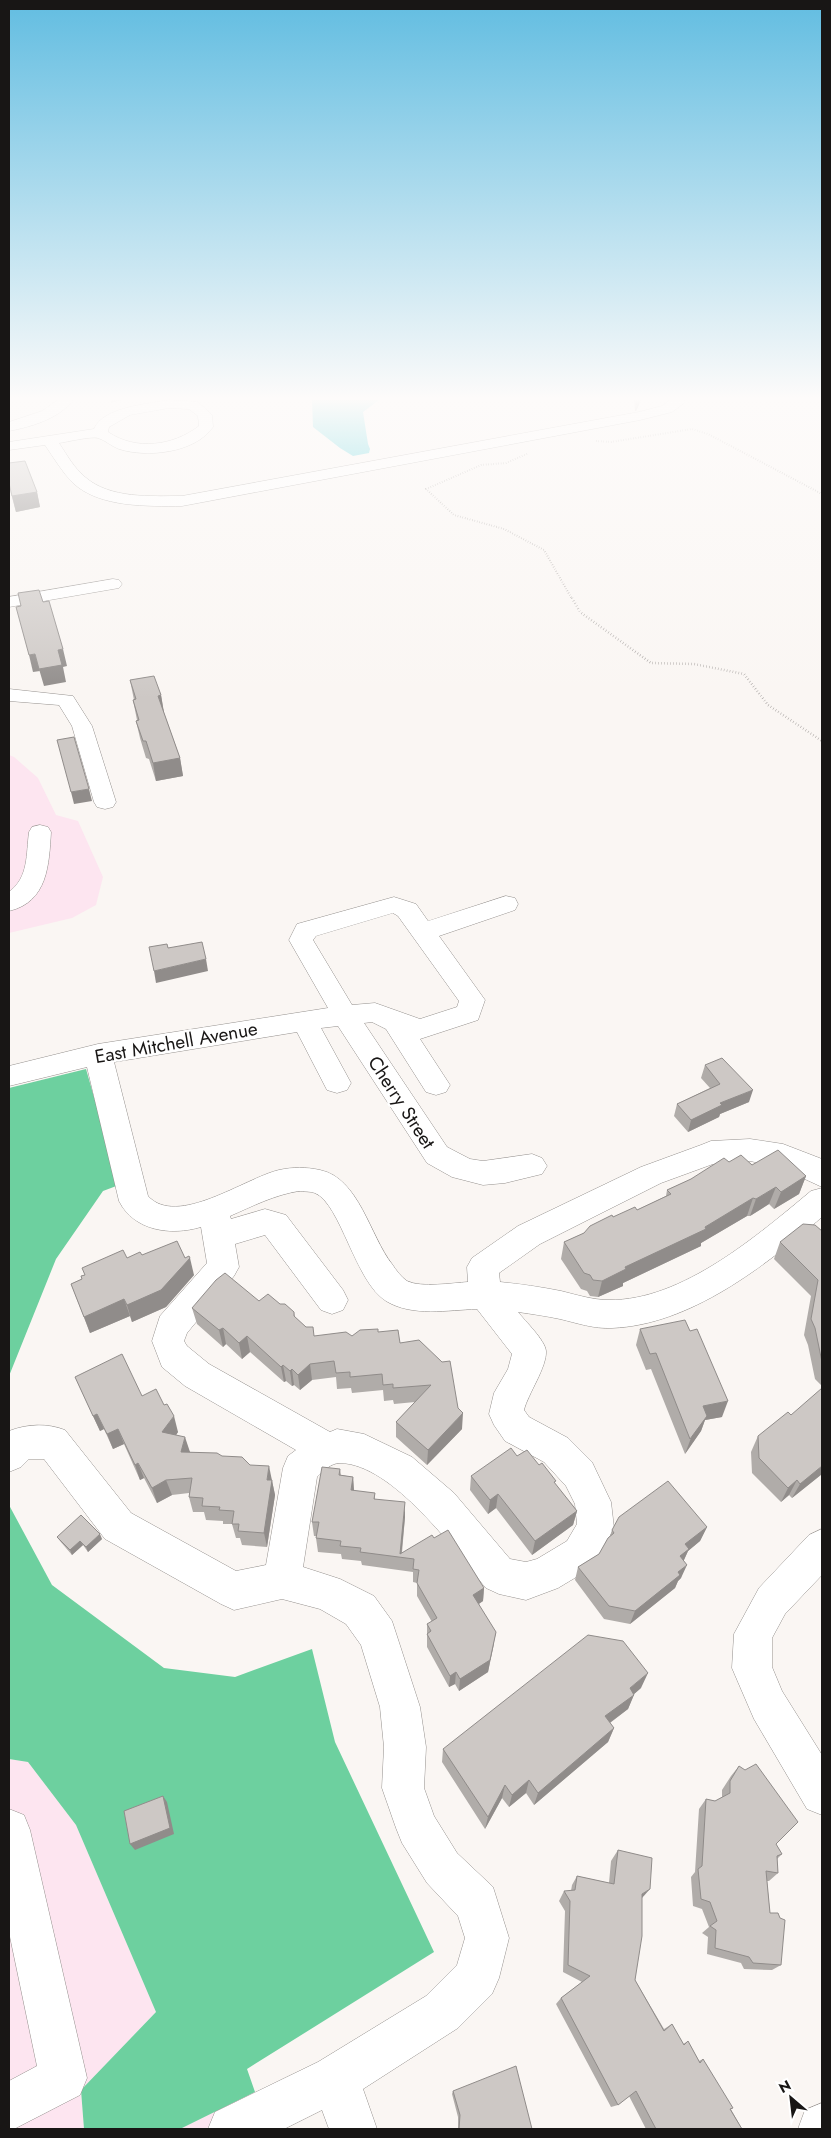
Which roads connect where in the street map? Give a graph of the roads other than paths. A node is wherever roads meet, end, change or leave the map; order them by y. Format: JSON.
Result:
{"nodes":[{"id":1,"x":138,"y":500,"type":"edge"},
{"id":2,"x":183,"y":500,"type":"edge"},
{"id":3,"x":113,"y":584,"type":"dead end"},
{"id":4,"x":9,"y":602,"type":"edge"},
{"id":5,"x":9,"y":695,"type":"edge"},
{"id":6,"x":105,"y":802,"type":"dead end"},
{"id":7,"x":40,"y":832,"type":"dead end"},
{"id":8,"x":9,"y":903,"type":"edge"},
{"id":9,"x":506,"y":904,"type":"dead end"},
{"id":10,"x":423,"y":932,"type":"junction"},
{"id":11,"x":345,"y":1015,"type":"junction"},
{"id":12,"x":304,"y":1021,"type":"junction"},
{"id":13,"x":395,"y":1022,"type":"junction"},
{"id":14,"x":98,"y":1054,"type":"junction"},
{"id":15,"x":9,"y":1076,"type":"edge"},
{"id":16,"x":337,"y":1083,"type":"dead end"},
{"id":17,"x":436,"y":1085,"type":"dead end"},
{"id":18,"x":532,"y":1166,"type":"dead end"},
{"id":19,"x":822,"y":1175,"type":"edge"},
{"id":20,"x":822,"y":1200,"type":"edge"},
{"id":21,"x":216,"y":1224,"type":"junction"},
{"id":22,"x":485,"y":1295,"type":"junction"},
{"id":23,"x":332,"y":1300,"type":"dead end"},
{"id":24,"x":15,"y":1449,"type":"edge"},
{"id":25,"x":329,"y":1450,"type":"junction"},
{"id":26,"x":822,"y":1548,"type":"edge"},
{"id":27,"x":282,"y":1580,"type":"junction"},
{"id":28,"x":822,"y":1794,"type":"edge"},
{"id":29,"x":9,"y":1830,"type":"edge"},
{"id":30,"x":334,"y":2079,"type":"junction"},
{"id":31,"x":9,"y":2108,"type":"edge"},
{"id":32,"x":232,"y":2129,"type":"edge"},
{"id":33,"x":353,"y":2129,"type":"edge"}],
"edges":[{"from":1,"to":2,"type":"street"},
{"from":3,"to":4,"type":"street"},
{"from":5,"to":6,"type":"street"},
{"from":7,"to":8,"type":"street"},
{"from":9,"to":10,"type":"street"},
{"from":10,"to":11,"type":"street","name":"Cherry Street"},
{"from":10,"to":13,"type":"street","name":"East Mitchell Avenue"},
{"from":11,"to":12,"type":"street","name":"East Mitchell Avenue"},
{"from":11,"to":13,"type":"street","name":"East Mitchell Avenue"},
{"from":11,"to":18,"type":"street","name":"Cherry Street"},
{"from":12,"to":14,"type":"street","name":"East Mitchell Avenue"},
{"from":12,"to":16,"type":"street"},
{"from":13,"to":17,"type":"street"},
{"from":14,"to":15,"type":"street","name":"East Mitchell Avenue"},
{"from":14,"to":21,"type":"street"},
{"from":19,"to":22,"type":"street"},
{"from":20,"to":22,"type":"street"},
{"from":21,"to":22,"type":"street"},
{"from":21,"to":23,"type":"street"},
{"from":21,"to":25,"type":"street"},
{"from":22,"to":25,"type":"street"},
{"from":24,"to":27,"type":"street"},
{"from":25,"to":27,"type":"street"},
{"from":26,"to":28,"type":"street"},
{"from":27,"to":30,"type":"street"},
{"from":29,"to":31,"type":"street"},
{"from":30,"to":32,"type":"street"},
{"from":30,"to":33,"type":"street"}]}
